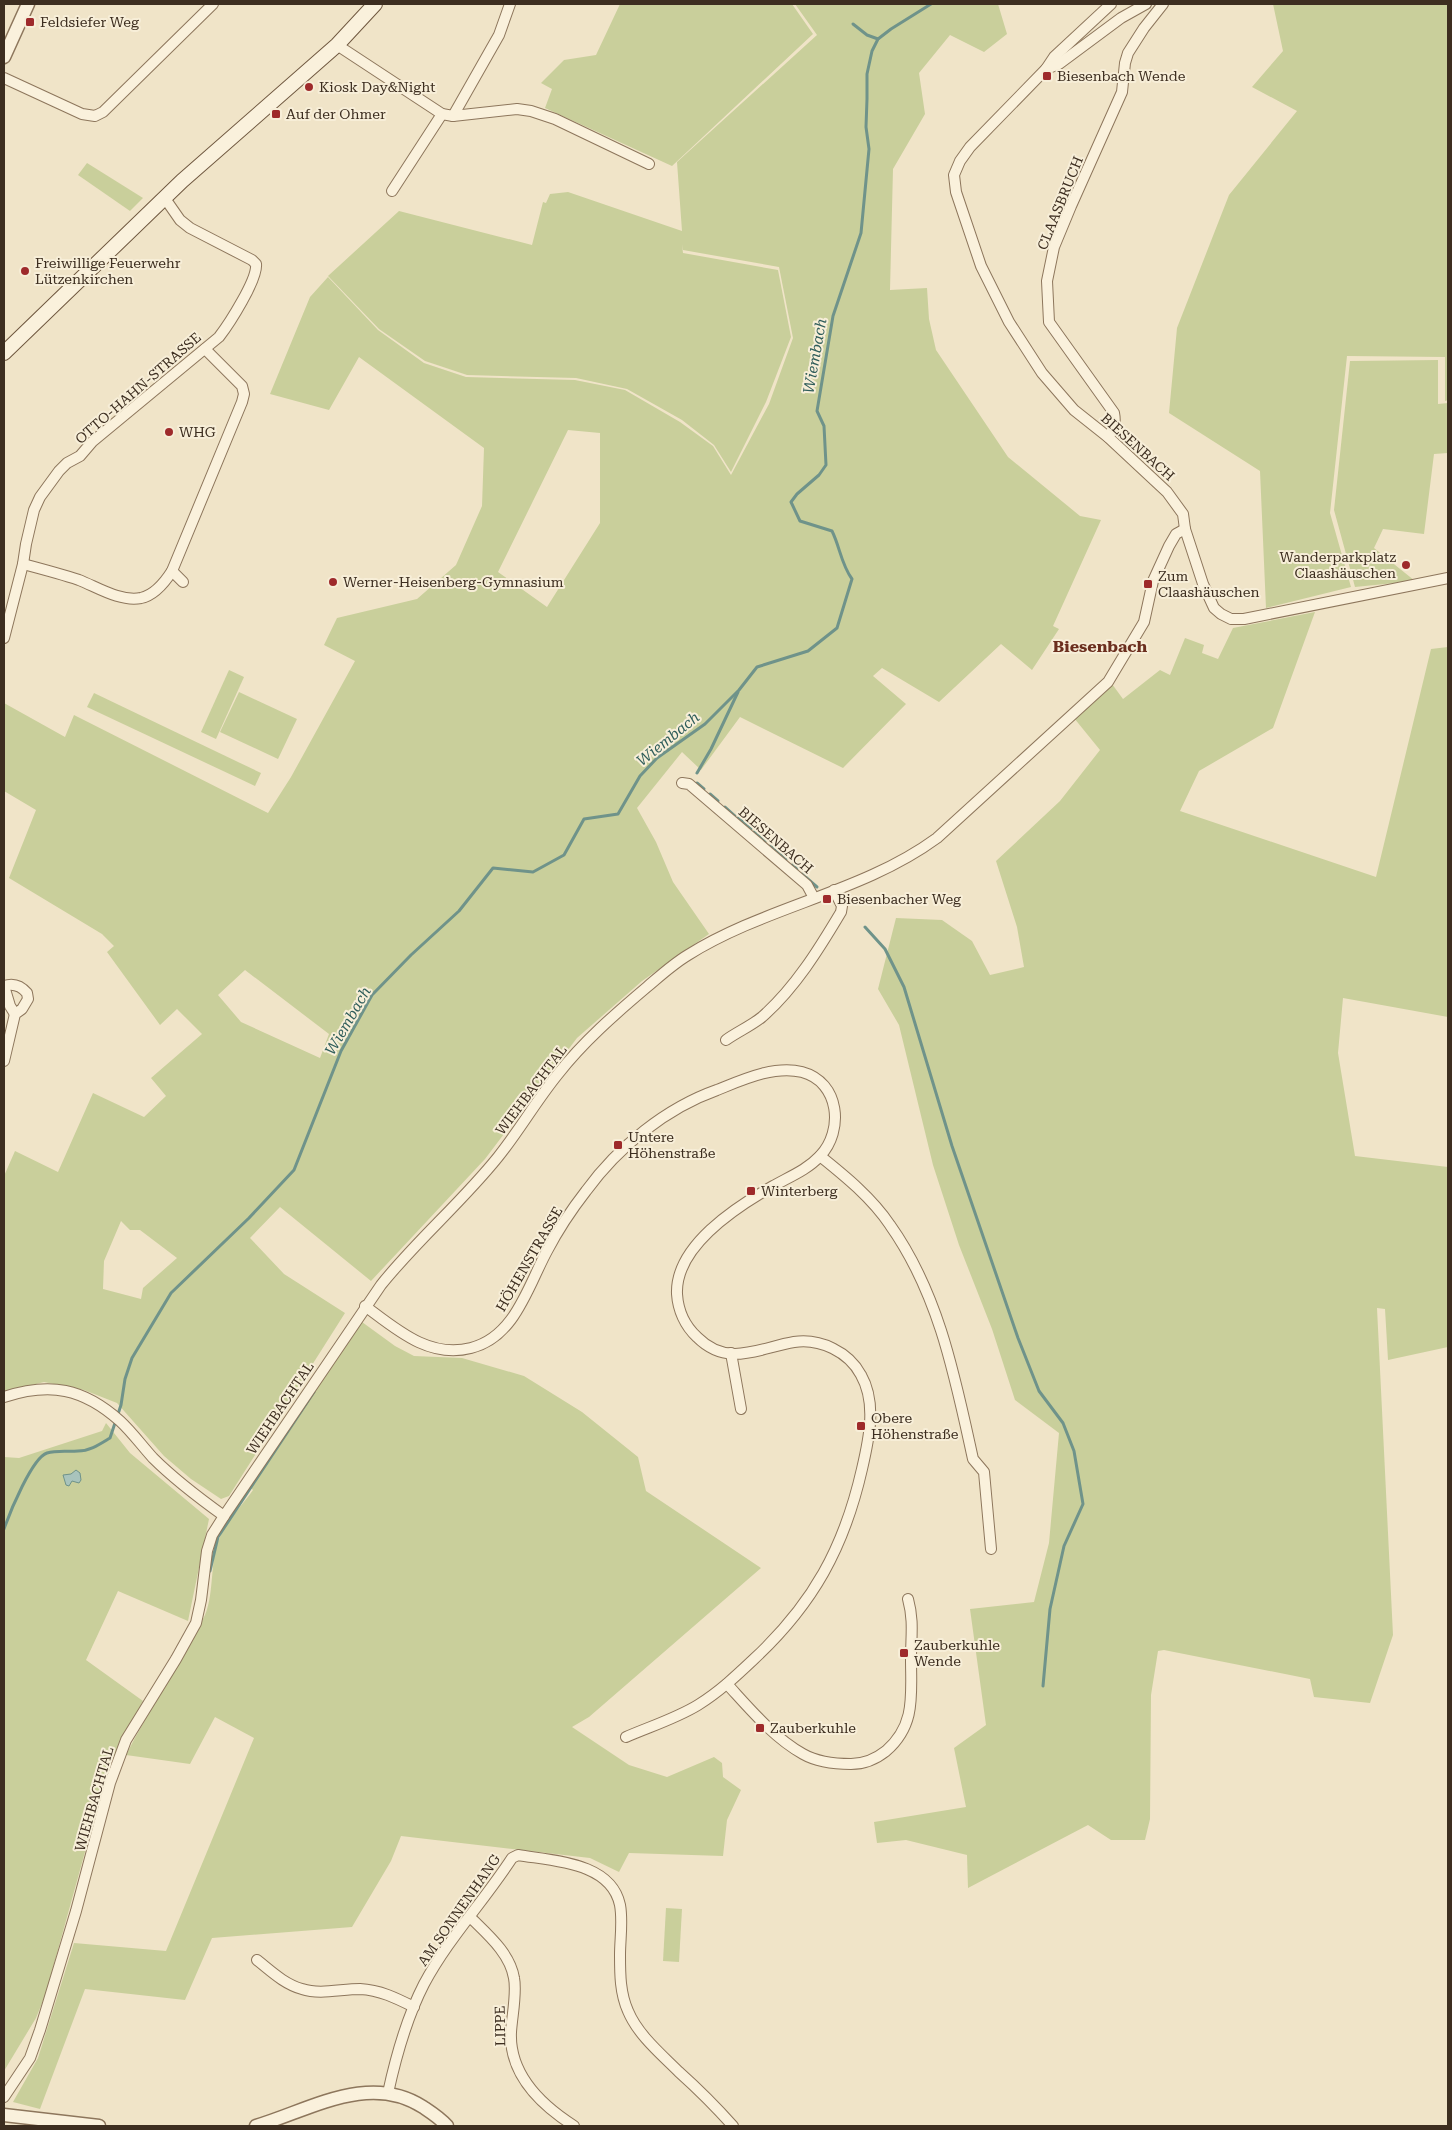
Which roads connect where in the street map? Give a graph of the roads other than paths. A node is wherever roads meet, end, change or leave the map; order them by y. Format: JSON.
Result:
{"nodes":[{"id":1,"x":28,"y":4,"type":"edge"},
{"id":2,"x":213,"y":4,"type":"edge"},
{"id":3,"x":375,"y":4,"type":"edge"},
{"id":4,"x":510,"y":4,"type":"edge"},
{"id":5,"x":1111,"y":4,"type":"edge"},
{"id":6,"x":1146,"y":4,"type":"edge"},
{"id":7,"x":1164,"y":4,"type":"edge"},
{"id":8,"x":337,"y":45,"type":"junction"},
{"id":9,"x":4,"y":57,"type":"edge"},
{"id":10,"x":1046,"y":69,"type":"junction"},
{"id":11,"x":4,"y":78,"type":"edge"},
{"id":12,"x":442,"y":114,"type":"junction"},
{"id":13,"x":453,"y":116,"type":"junction"},
{"id":14,"x":649,"y":164,"type":"dead end"},
{"id":15,"x":392,"y":191,"type":"dead end"},
{"id":16,"x":164,"y":197,"type":"junction"},
{"id":17,"x":205,"y":349,"type":"junction"},
{"id":18,"x":4,"y":352,"type":"edge"},
{"id":19,"x":1108,"y":437,"type":"junction"},
{"id":20,"x":1185,"y":529,"type":"junction"},
{"id":21,"x":23,"y":564,"type":"junction"},
{"id":22,"x":172,"y":571,"type":"junction"},
{"id":23,"x":1448,"y":578,"type":"edge"},
{"id":24,"x":183,"y":582,"type":"dead end"},
{"id":25,"x":4,"y":638,"type":"edge"},
{"id":26,"x":682,"y":783,"type":"dead end"},
{"id":27,"x":834,"y":890,"type":"junction"},
{"id":28,"x":814,"y":898,"type":"junction"},
{"id":29,"x":4,"y":986,"type":"edge"},
{"id":30,"x":15,"y":1014,"type":"junction"},
{"id":31,"x":726,"y":1040,"type":"dead end"},
{"id":32,"x":4,"y":1061,"type":"edge"},
{"id":33,"x":820,"y":1156,"type":"junction"},
{"id":34,"x":365,"y":1306,"type":"junction"},
{"id":35,"x":731,"y":1354,"type":"junction"},
{"id":36,"x":4,"y":1397,"type":"edge"},
{"id":37,"x":741,"y":1409,"type":"dead end"},
{"id":38,"x":224,"y":1516,"type":"junction"},
{"id":39,"x":991,"y":1549,"type":"dead end"},
{"id":40,"x":908,"y":1598,"type":"dead end"},
{"id":41,"x":727,"y":1684,"type":"junction"},
{"id":42,"x":626,"y":1737,"type":"dead end"},
{"id":43,"x":470,"y":1917,"type":"junction"},
{"id":44,"x":257,"y":1960,"type":"dead end"},
{"id":45,"x":414,"y":2006,"type":"junction"},
{"id":46,"x":388,"y":2093,"type":"junction"},
{"id":47,"x":4,"y":2098,"type":"edge"},
{"id":48,"x":4,"y":2115,"type":"edge"},
{"id":49,"x":99,"y":2126,"type":"edge"},
{"id":50,"x":256,"y":2126,"type":"edge"},
{"id":51,"x":447,"y":2126,"type":"edge"},
{"id":52,"x":574,"y":2126,"type":"edge"},
{"id":53,"x":733,"y":2126,"type":"edge"}],
"edges":[{"from":1,"to":9,"type":"street"},
{"from":2,"to":11,"type":"street"},
{"from":3,"to":8,"type":"main road"},
{"from":4,"to":13,"type":"street"},
{"from":5,"to":10,"type":"street","name":"BIESENBACH"},
{"from":6,"to":10,"type":"street"},
{"from":7,"to":19,"type":"street","name":"CLAASBRUCH"},
{"from":8,"to":12,"type":"street"},
{"from":8,"to":16,"type":"main road"},
{"from":10,"to":19,"type":"street","name":"BIESENBACH"},
{"from":12,"to":13,"type":"street"},
{"from":12,"to":15,"type":"street"},
{"from":13,"to":14,"type":"street"},
{"from":16,"to":17,"type":"street","name":"OTTO-HAHN-STRASSE"},
{"from":16,"to":18,"type":"main road"},
{"from":17,"to":21,"type":"street","name":"OTTO-HAHN-STRASSE"},
{"from":17,"to":22,"type":"street"},
{"from":19,"to":20,"type":"street","name":"BIESENBACH"},
{"from":20,"to":23,"type":"street"},
{"from":20,"to":27,"type":"street"},
{"from":21,"to":22,"type":"street"},
{"from":21,"to":25,"type":"street","name":"OTTO-HAHN-STRASSE"},
{"from":22,"to":24,"type":"street"},
{"from":26,"to":28,"type":"street","name":"BIESENBACH"},
{"from":27,"to":28,"type":"street"},
{"from":27,"to":31,"type":"street"},
{"from":28,"to":34,"type":"street","name":"WIEHBACHTAL"},
{"from":29,"to":30,"type":"street"},
{"from":29,"to":30,"type":"street"},
{"from":30,"to":32,"type":"street"},
{"from":33,"to":34,"type":"street","name":"HÖHENSTRASSE"},
{"from":33,"to":35,"type":"street","name":"HÖHENSTRASSE"},
{"from":33,"to":39,"type":"street"},
{"from":34,"to":38,"type":"street","name":"WIEHBACHTAL"},
{"from":35,"to":37,"type":"street"},
{"from":35,"to":41,"type":"street","name":"HÖHENSTRASSE"},
{"from":36,"to":38,"type":"street"},
{"from":38,"to":47,"type":"street","name":"WIEHBACHTAL"},
{"from":40,"to":41,"type":"street"},
{"from":41,"to":42,"type":"street","name":"HÖHENSTRASSE"},
{"from":43,"to":45,"type":"street","name":"AM SONNENHANG"},
{"from":43,"to":52,"type":"street","name":"LIPPE"},
{"from":43,"to":53,"type":"street","name":"AM SONNENHANG"},
{"from":44,"to":45,"type":"street"},
{"from":45,"to":46,"type":"street","name":"AM SONNENHANG"},
{"from":46,"to":50,"type":"street"},
{"from":46,"to":51,"type":"street"},
{"from":48,"to":49,"type":"street"}]}
